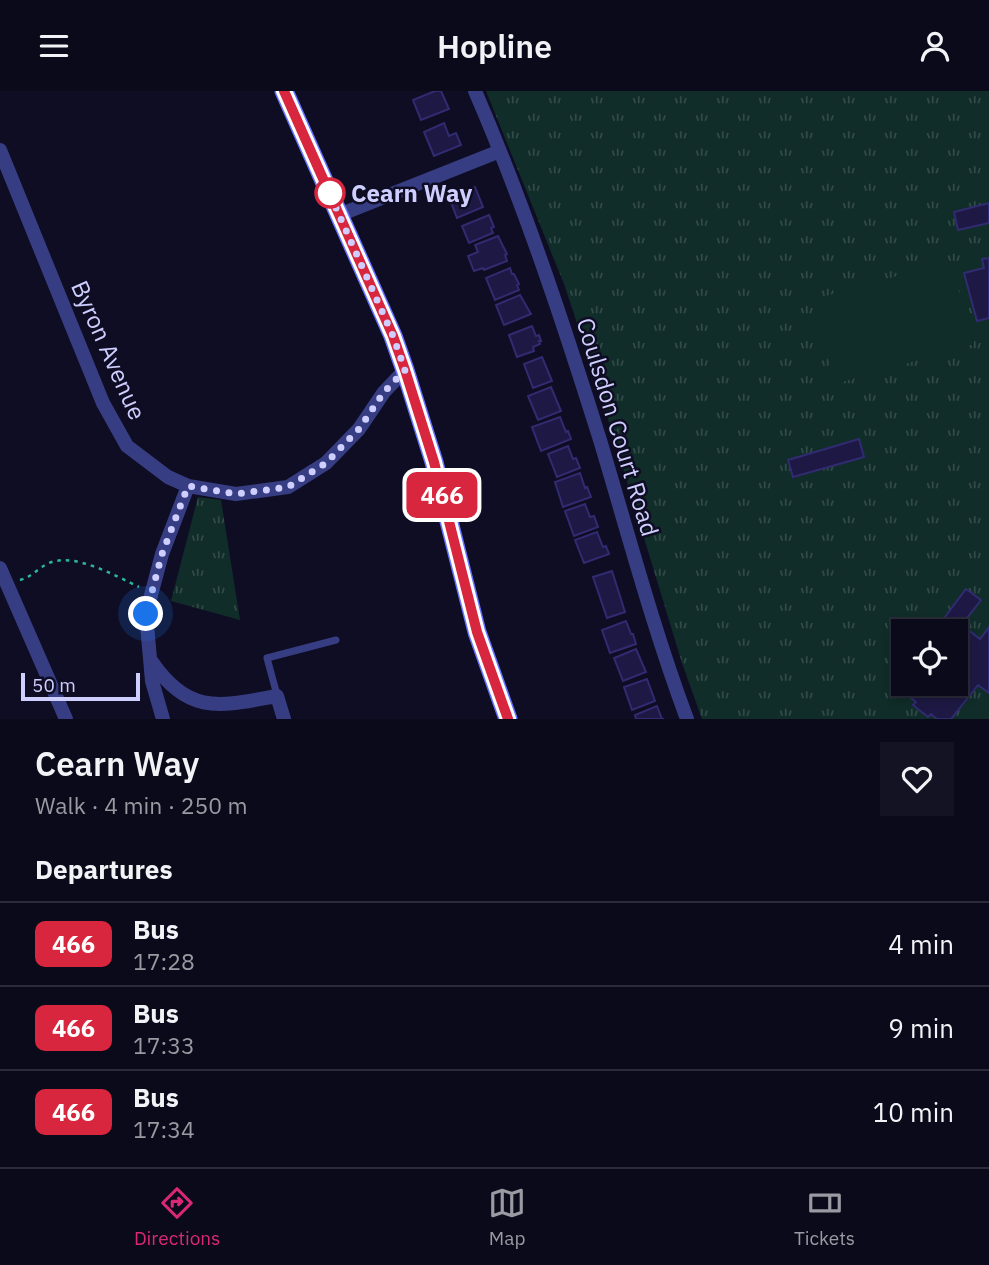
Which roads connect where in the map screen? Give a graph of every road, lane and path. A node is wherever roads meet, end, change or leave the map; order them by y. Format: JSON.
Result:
{"nodes":[{"id":1,"x":284,"y":91,"type":"edge"},
{"id":2,"x":475,"y":91,"type":"edge"},
{"id":3,"x":0,"y":149,"type":"edge"},
{"id":4,"x":500,"y":151,"type":"junction"},
{"id":5,"x":339,"y":215,"type":"junction"},
{"id":6,"x":405,"y":370,"type":"junction"},
{"id":7,"x":188,"y":486,"type":"junction"},
{"id":8,"x":0,"y":568,"type":"edge"},
{"id":9,"x":3,"y":585,"type":"edge"},
{"id":10,"x":152,"y":593,"type":"junction"},
{"id":11,"x":336,"y":640,"type":"dead end"},
{"id":12,"x":150,"y":659,"type":"junction"},
{"id":13,"x":278,"y":696,"type":"junction"},
{"id":14,"x":66,"y":719,"type":"edge"},
{"id":15,"x":163,"y":719,"type":"edge"},
{"id":16,"x":284,"y":719,"type":"edge"},
{"id":17,"x":508,"y":719,"type":"edge"},
{"id":18,"x":687,"y":719,"type":"edge"}],
"edges":[{"from":1,"to":5,"type":"main road"},
{"from":2,"to":4,"type":"street"},
{"from":3,"to":7,"type":"street","name":"Byron Avenue"},
{"from":4,"to":5,"type":"street"},
{"from":4,"to":18,"type":"street","name":"Coulsdon Court Road"},
{"from":5,"to":6,"type":"main road"},
{"from":6,"to":7,"type":"street","name":"Byron Avenue"},
{"from":6,"to":17,"type":"main road"},
{"from":7,"to":10,"type":"street"},
{"from":8,"to":9,"type":"street"},
{"from":9,"to":10,"type":"path"},
{"from":9,"to":14,"type":"street"},
{"from":10,"to":12,"type":"street"},
{"from":11,"to":13,"type":"lane"},
{"from":12,"to":13,"type":"street"},
{"from":12,"to":15,"type":"street"},
{"from":13,"to":16,"type":"street"}]}
